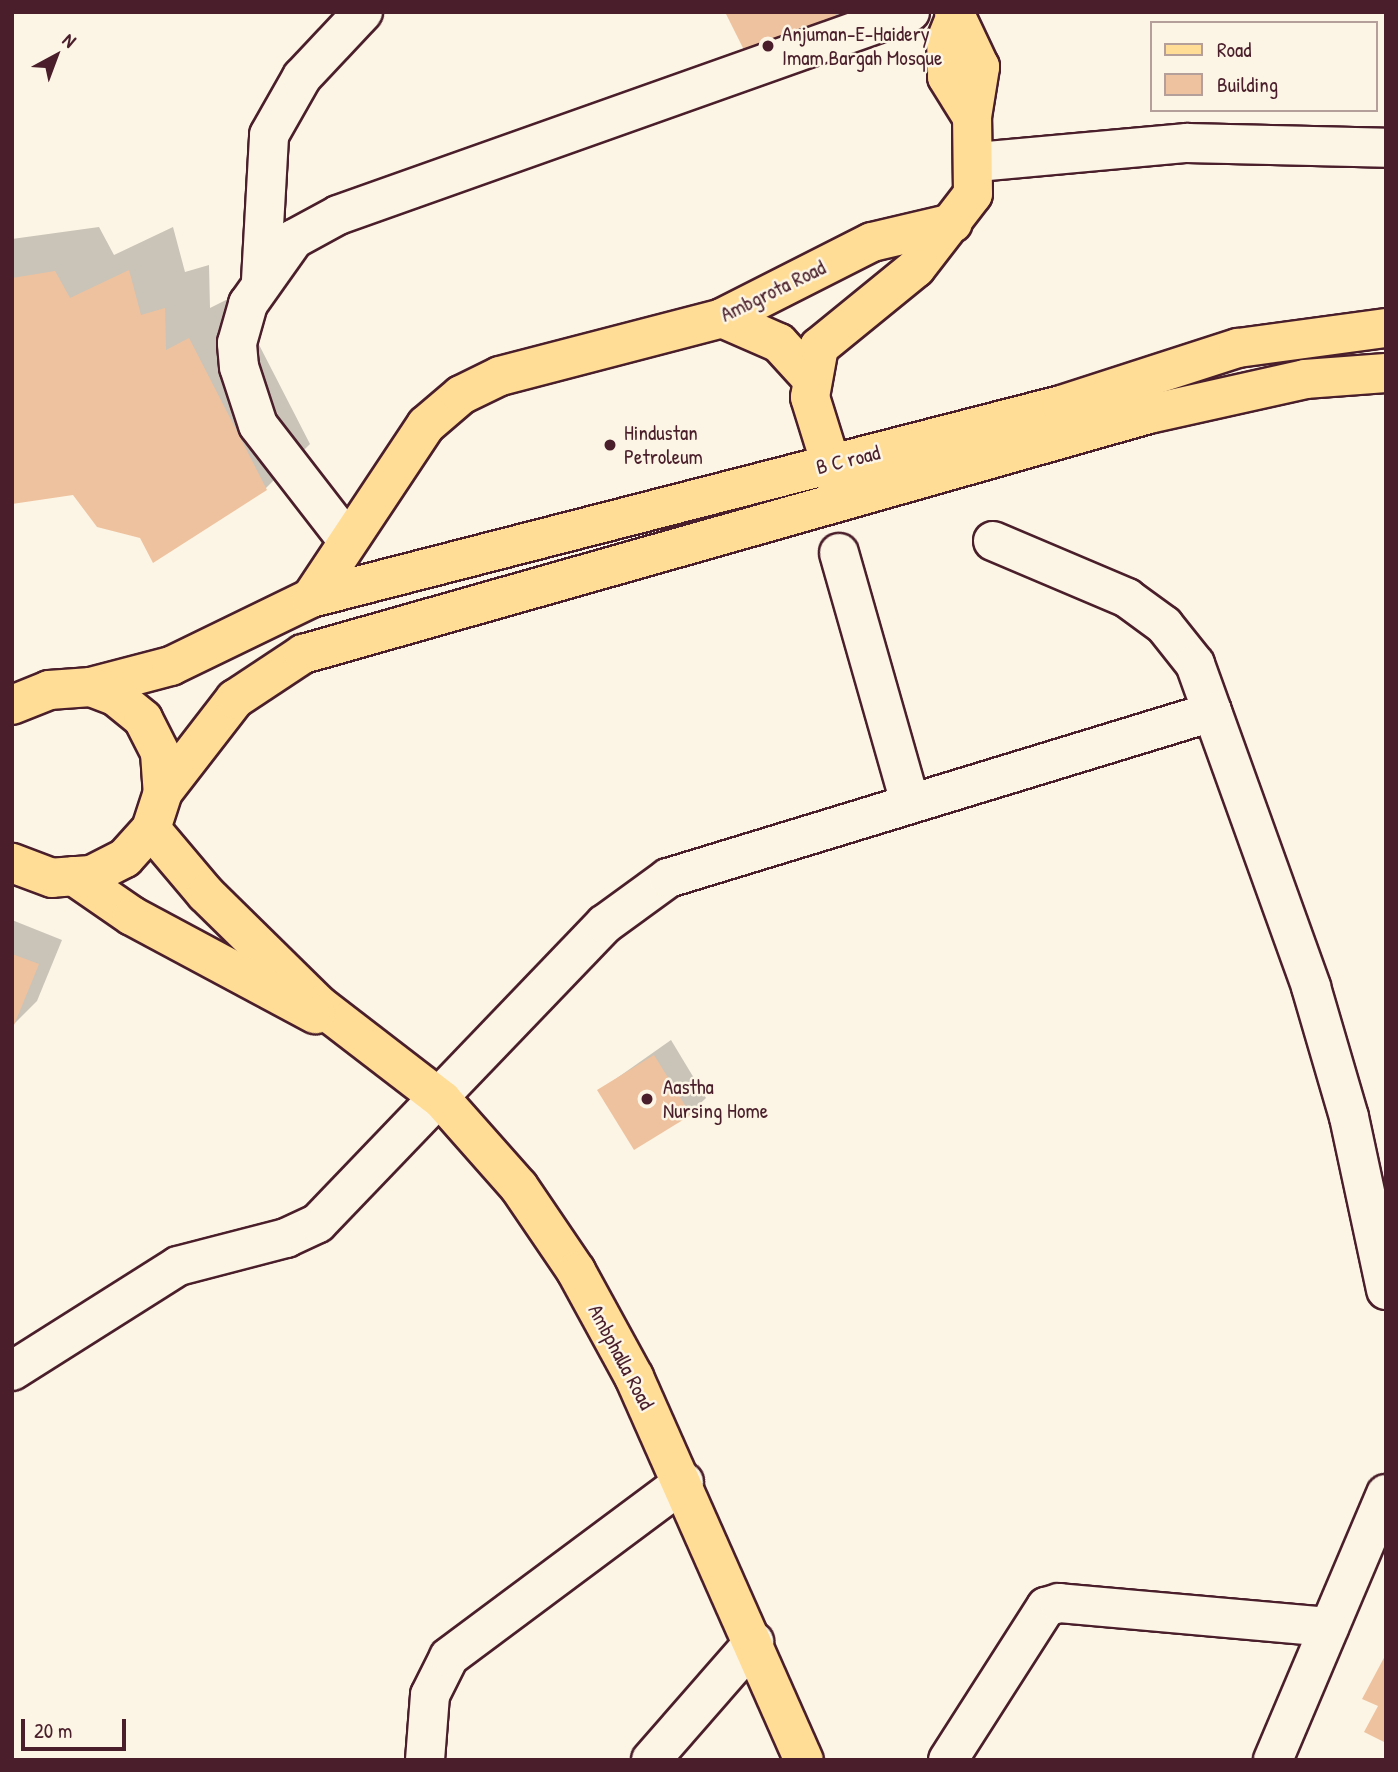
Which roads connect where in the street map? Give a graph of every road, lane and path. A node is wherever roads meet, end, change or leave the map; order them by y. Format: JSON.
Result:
{"nodes":[{"id":1,"x":363,"y":12,"type":"edge"},
{"id":2,"x":910,"y":12,"type":"edge"},
{"id":3,"x":955,"y":15,"type":"edge"},
{"id":4,"x":1386,"y":148,"type":"edge"},
{"id":5,"x":977,"y":162,"type":"junction"},
{"id":6,"x":953,"y":223,"type":"junction"},
{"id":7,"x":261,"y":280,"type":"junction"},
{"id":8,"x":722,"y":318,"type":"junction"},
{"id":9,"x":1386,"y":328,"type":"edge"},
{"id":10,"x":1386,"y":373,"type":"edge"},
{"id":11,"x":811,"y":378,"type":"junction"},
{"id":12,"x":835,"y":482,"type":"junction"},
{"id":13,"x":347,"y":540,"type":"junction"},
{"id":14,"x":993,"y":541,"type":"dead end"},
{"id":15,"x":839,"y":553,"type":"dead end"},
{"id":16,"x":311,"y":597,"type":"junction"},
{"id":17,"x":90,"y":687,"type":"junction"},
{"id":18,"x":12,"y":705,"type":"edge"},
{"id":19,"x":1212,"y":712,"type":"junction"},
{"id":20,"x":163,"y":792,"type":"junction"},
{"id":21,"x":909,"y":799,"type":"junction"},
{"id":22,"x":151,"y":829,"type":"junction"},
{"id":23,"x":12,"y":863,"type":"edge"},
{"id":24,"x":74,"y":876,"type":"junction"},
{"id":25,"x":339,"y":1024,"type":"junction"},
{"id":26,"x":442,"y":1100,"type":"junction"},
{"id":27,"x":1386,"y":1290,"type":"edge"},
{"id":28,"x":12,"y":1371,"type":"edge"},
{"id":29,"x":684,"y":1482,"type":"junction"},
{"id":30,"x":1386,"y":1494,"type":"edge"},
{"id":31,"x":1329,"y":1627,"type":"junction"},
{"id":32,"x":754,"y":1642,"type":"junction"},
{"id":33,"x":425,"y":1760,"type":"edge"},
{"id":34,"x":651,"y":1760,"type":"edge"},
{"id":35,"x":804,"y":1760,"type":"edge"},
{"id":36,"x":948,"y":1760,"type":"edge"},
{"id":37,"x":1273,"y":1760,"type":"edge"}],
"edges":[{"from":1,"to":7,"type":"street"},
{"from":2,"to":7,"type":"street"},
{"from":3,"to":5,"type":"main road"},
{"from":4,"to":5,"type":"street"},
{"from":5,"to":6,"type":"main road"},
{"from":6,"to":8,"type":"main road","name":"Ambgrota Road"},
{"from":6,"to":11,"type":"main road"},
{"from":7,"to":13,"type":"street"},
{"from":8,"to":11,"type":"main road"},
{"from":8,"to":13,"type":"main road","name":"Ambgrota Road"},
{"from":9,"to":12,"type":"main road","name":"B C road"},
{"from":10,"to":12,"type":"main road"},
{"from":11,"to":12,"type":"main road"},
{"from":12,"to":16,"type":"main road","name":"B C road"},
{"from":12,"to":20,"type":"main road"},
{"from":13,"to":16,"type":"main road","name":"Ambgrota Road"},
{"from":14,"to":19,"type":"street"},
{"from":15,"to":21,"type":"street"},
{"from":16,"to":17,"type":"main road","name":"B C road"},
{"from":17,"to":18,"type":"main road","name":"B C road"},
{"from":17,"to":20,"type":"main road"},
{"from":19,"to":21,"type":"street"},
{"from":19,"to":27,"type":"street"},
{"from":20,"to":22,"type":"main road"},
{"from":21,"to":26,"type":"street"},
{"from":22,"to":24,"type":"main road"},
{"from":22,"to":25,"type":"main road"},
{"from":23,"to":24,"type":"main road"},
{"from":24,"to":25,"type":"main road"},
{"from":25,"to":26,"type":"main road","name":"Ambphalla Road"},
{"from":26,"to":28,"type":"street"},
{"from":26,"to":29,"type":"main road","name":"Ambphalla Road"},
{"from":29,"to":32,"type":"main road","name":"Ambphalla Road"},
{"from":29,"to":33,"type":"street"},
{"from":30,"to":31,"type":"street"},
{"from":31,"to":36,"type":"street"},
{"from":31,"to":37,"type":"street"},
{"from":32,"to":34,"type":"street"},
{"from":32,"to":35,"type":"main road","name":"Ambphalla Road"}]}
